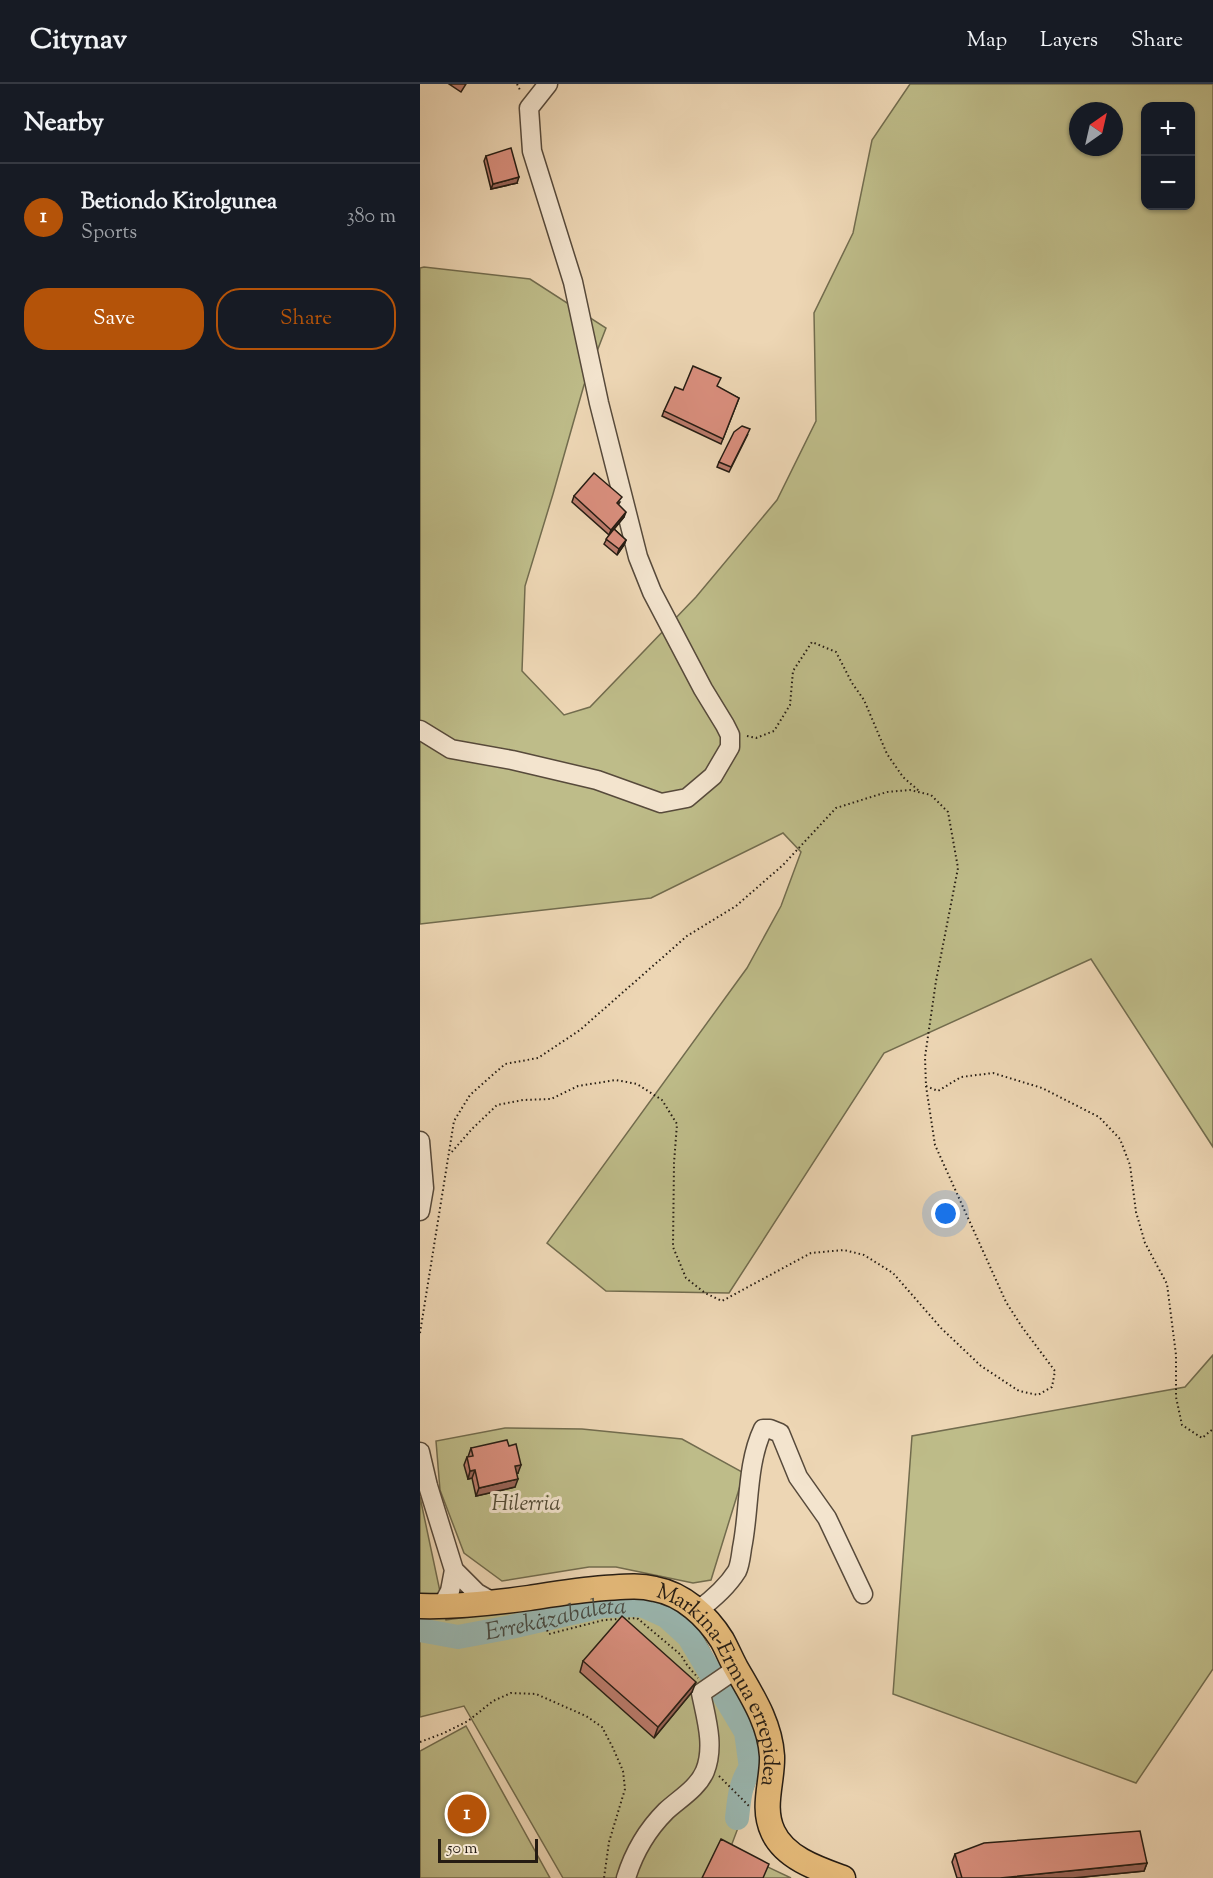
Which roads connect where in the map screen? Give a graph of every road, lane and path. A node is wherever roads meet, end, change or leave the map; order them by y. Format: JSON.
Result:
{"nodes":[{"id":1,"x":548,"y":84,"type":"edge"},
{"id":2,"x":420,"y":730,"type":"edge"},
{"id":3,"x":730,"y":735,"type":"junction"},
{"id":4,"x":921,"y":793,"type":"junction"},
{"id":5,"x":926,"y":1086,"type":"junction"},
{"id":6,"x":420,"y":1141,"type":"edge"},
{"id":7,"x":450,"y":1154,"type":"junction"},
{"id":8,"x":420,"y":1211,"type":"edge"},
{"id":9,"x":420,"y":1333,"type":"edge"},
{"id":10,"x":1213,"y":1429,"type":"edge"},
{"id":11,"x":420,"y":1452,"type":"edge"},
{"id":12,"x":454,"y":1570,"type":"junction"},
{"id":13,"x":863,"y":1594,"type":"dead end"},
{"id":14,"x":493,"y":1602,"type":"junction"},
{"id":15,"x":431,"y":1606,"type":"edge"},
{"id":16,"x":697,"y":1611,"type":"junction"},
{"id":17,"x":538,"y":1613,"type":"dead end"},
{"id":18,"x":628,"y":1620,"type":"edge"},
{"id":19,"x":731,"y":1672,"type":"junction"},
{"id":20,"x":420,"y":1742,"type":"edge"},
{"id":21,"x":715,"y":1772,"type":"dead end"},
{"id":22,"x":750,"y":1807,"type":"dead end"},
{"id":23,"x":604,"y":1878,"type":"edge"},
{"id":24,"x":626,"y":1878,"type":"edge"},
{"id":25,"x":843,"y":1878,"type":"edge"}],
"edges":[{"from":1,"to":3,"type":"street"},
{"from":2,"to":3,"type":"street"},
{"from":3,"to":4,"type":"path"},
{"from":4,"to":5,"type":"path"},
{"from":4,"to":7,"type":"path"},
{"from":5,"to":7,"type":"path"},
{"from":5,"to":10,"type":"path"},
{"from":6,"to":8,"type":"street"},
{"from":7,"to":9,"type":"path"},
{"from":11,"to":12,"type":"street"},
{"from":12,"to":14,"type":"street"},
{"from":12,"to":15,"type":"street"},
{"from":13,"to":16,"type":"street"},
{"from":14,"to":15,"type":"main road","name":"Markina-Ermua errepidea"},
{"from":14,"to":16,"type":"main road","name":"Markina-Ermua errepidea"},
{"from":16,"to":19,"type":"main road","name":"Markina-Ermua errepidea"},
{"from":17,"to":18,"type":"path"},
{"from":19,"to":24,"type":"street"},
{"from":19,"to":25,"type":"main road","name":"Markina-Ermua errepidea"},
{"from":20,"to":23,"type":"path"},
{"from":21,"to":22,"type":"path"}]}
